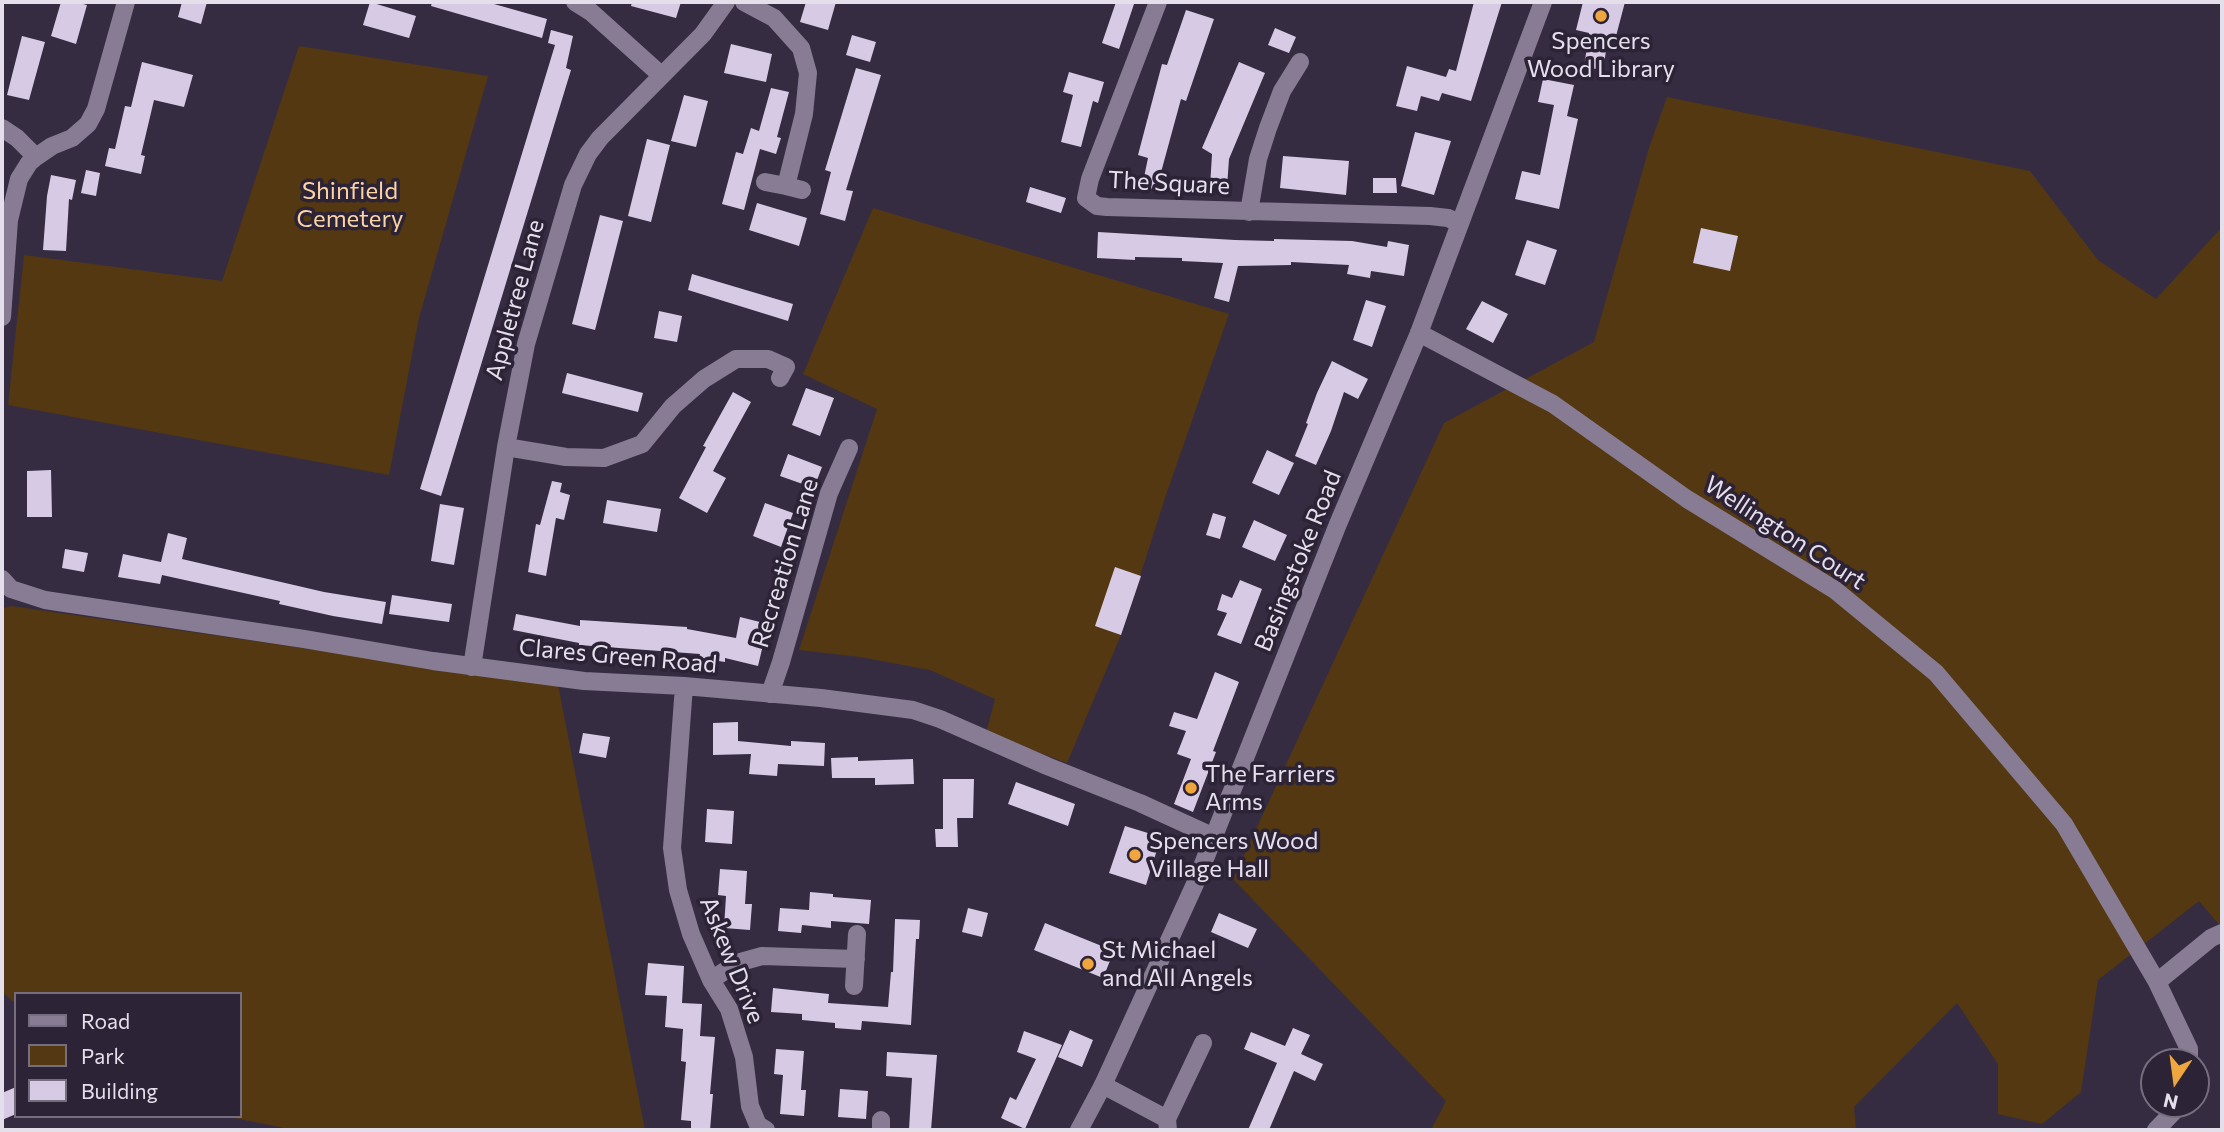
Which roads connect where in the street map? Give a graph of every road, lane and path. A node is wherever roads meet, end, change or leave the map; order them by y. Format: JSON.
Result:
{"nodes":[{"id":1,"x":126,"y":2,"type":"edge"},
{"id":2,"x":575,"y":2,"type":"edge"},
{"id":3,"x":726,"y":2,"type":"edge"},
{"id":4,"x":744,"y":2,"type":"edge"},
{"id":5,"x":1158,"y":2,"type":"edge"},
{"id":6,"x":1543,"y":2,"type":"edge"},
{"id":7,"x":1300,"y":62,"type":"dead end"},
{"id":8,"x":661,"y":75,"type":"junction"},
{"id":9,"x":2,"y":128,"type":"edge"},
{"id":10,"x":36,"y":157,"type":"junction"},
{"id":11,"x":765,"y":182,"type":"dead end"},
{"id":12,"x":1249,"y":212,"type":"junction"},
{"id":13,"x":1459,"y":223,"type":"junction"},
{"id":14,"x":2,"y":317,"type":"edge"},
{"id":15,"x":1419,"y":333,"type":"junction"},
{"id":16,"x":786,"y":368,"type":"dead end"},
{"id":17,"x":506,"y":447,"type":"junction"},
{"id":18,"x":849,"y":448,"type":"dead end"},
{"id":19,"x":5,"y":587,"type":"edge"},
{"id":20,"x":472,"y":667,"type":"junction"},
{"id":21,"x":684,"y":686,"type":"junction"},
{"id":22,"x":770,"y":694,"type":"junction"},
{"id":23,"x":1214,"y":836,"type":"junction"},
{"id":24,"x":2222,"y":933,"type":"edge"},
{"id":25,"x":857,"y":934,"type":"dead end"},
{"id":26,"x":856,"y":959,"type":"junction"},
{"id":27,"x":711,"y":980,"type":"junction"},
{"id":28,"x":2157,"y":982,"type":"junction"},
{"id":29,"x":854,"y":986,"type":"dead end"},
{"id":30,"x":1203,"y":1043,"type":"dead end"},
{"id":31,"x":2189,"y":1048,"type":"edge"},
{"id":32,"x":1103,"y":1085,"type":"junction"},
{"id":33,"x":1168,"y":1125,"type":"edge"},
{"id":34,"x":758,"y":1128,"type":"edge"},
{"id":35,"x":1079,"y":1130,"type":"edge"}],
"edges":[{"from":1,"to":10,"type":"street"},
{"from":2,"to":8,"type":"street"},
{"from":3,"to":8,"type":"street","name":"Appletree Lane"},
{"from":4,"to":11,"type":"street"},
{"from":5,"to":12,"type":"street","name":"The Square"},
{"from":6,"to":13,"type":"street","name":"Basingstoke Road"},
{"from":7,"to":12,"type":"street"},
{"from":8,"to":17,"type":"street","name":"Appletree Lane"},
{"from":9,"to":10,"type":"street"},
{"from":10,"to":14,"type":"street"},
{"from":12,"to":13,"type":"street","name":"The Square"},
{"from":13,"to":15,"type":"street","name":"Basingstoke Road"},
{"from":15,"to":23,"type":"street","name":"Basingstoke Road"},
{"from":15,"to":28,"type":"street","name":"Wellington Court"},
{"from":16,"to":17,"type":"street"},
{"from":17,"to":20,"type":"street","name":"Appletree Lane"},
{"from":18,"to":22,"type":"street","name":"Recreation Lane"},
{"from":19,"to":20,"type":"street","name":"Clares Green Road"},
{"from":20,"to":21,"type":"street","name":"Clares Green Road"},
{"from":21,"to":22,"type":"street","name":"Clares Green Road"},
{"from":21,"to":27,"type":"street","name":"Askew Drive"},
{"from":22,"to":23,"type":"street","name":"Clares Green Road"},
{"from":23,"to":32,"type":"street","name":"Basingstoke Road"},
{"from":24,"to":28,"type":"street"},
{"from":25,"to":26,"type":"street"},
{"from":26,"to":27,"type":"street"},
{"from":26,"to":29,"type":"street"},
{"from":27,"to":34,"type":"street","name":"Askew Drive"},
{"from":28,"to":31,"type":"street","name":"Wellington Court"},
{"from":30,"to":33,"type":"street"},
{"from":32,"to":33,"type":"street"},
{"from":32,"to":35,"type":"street","name":"Basingstoke Road"}]}
